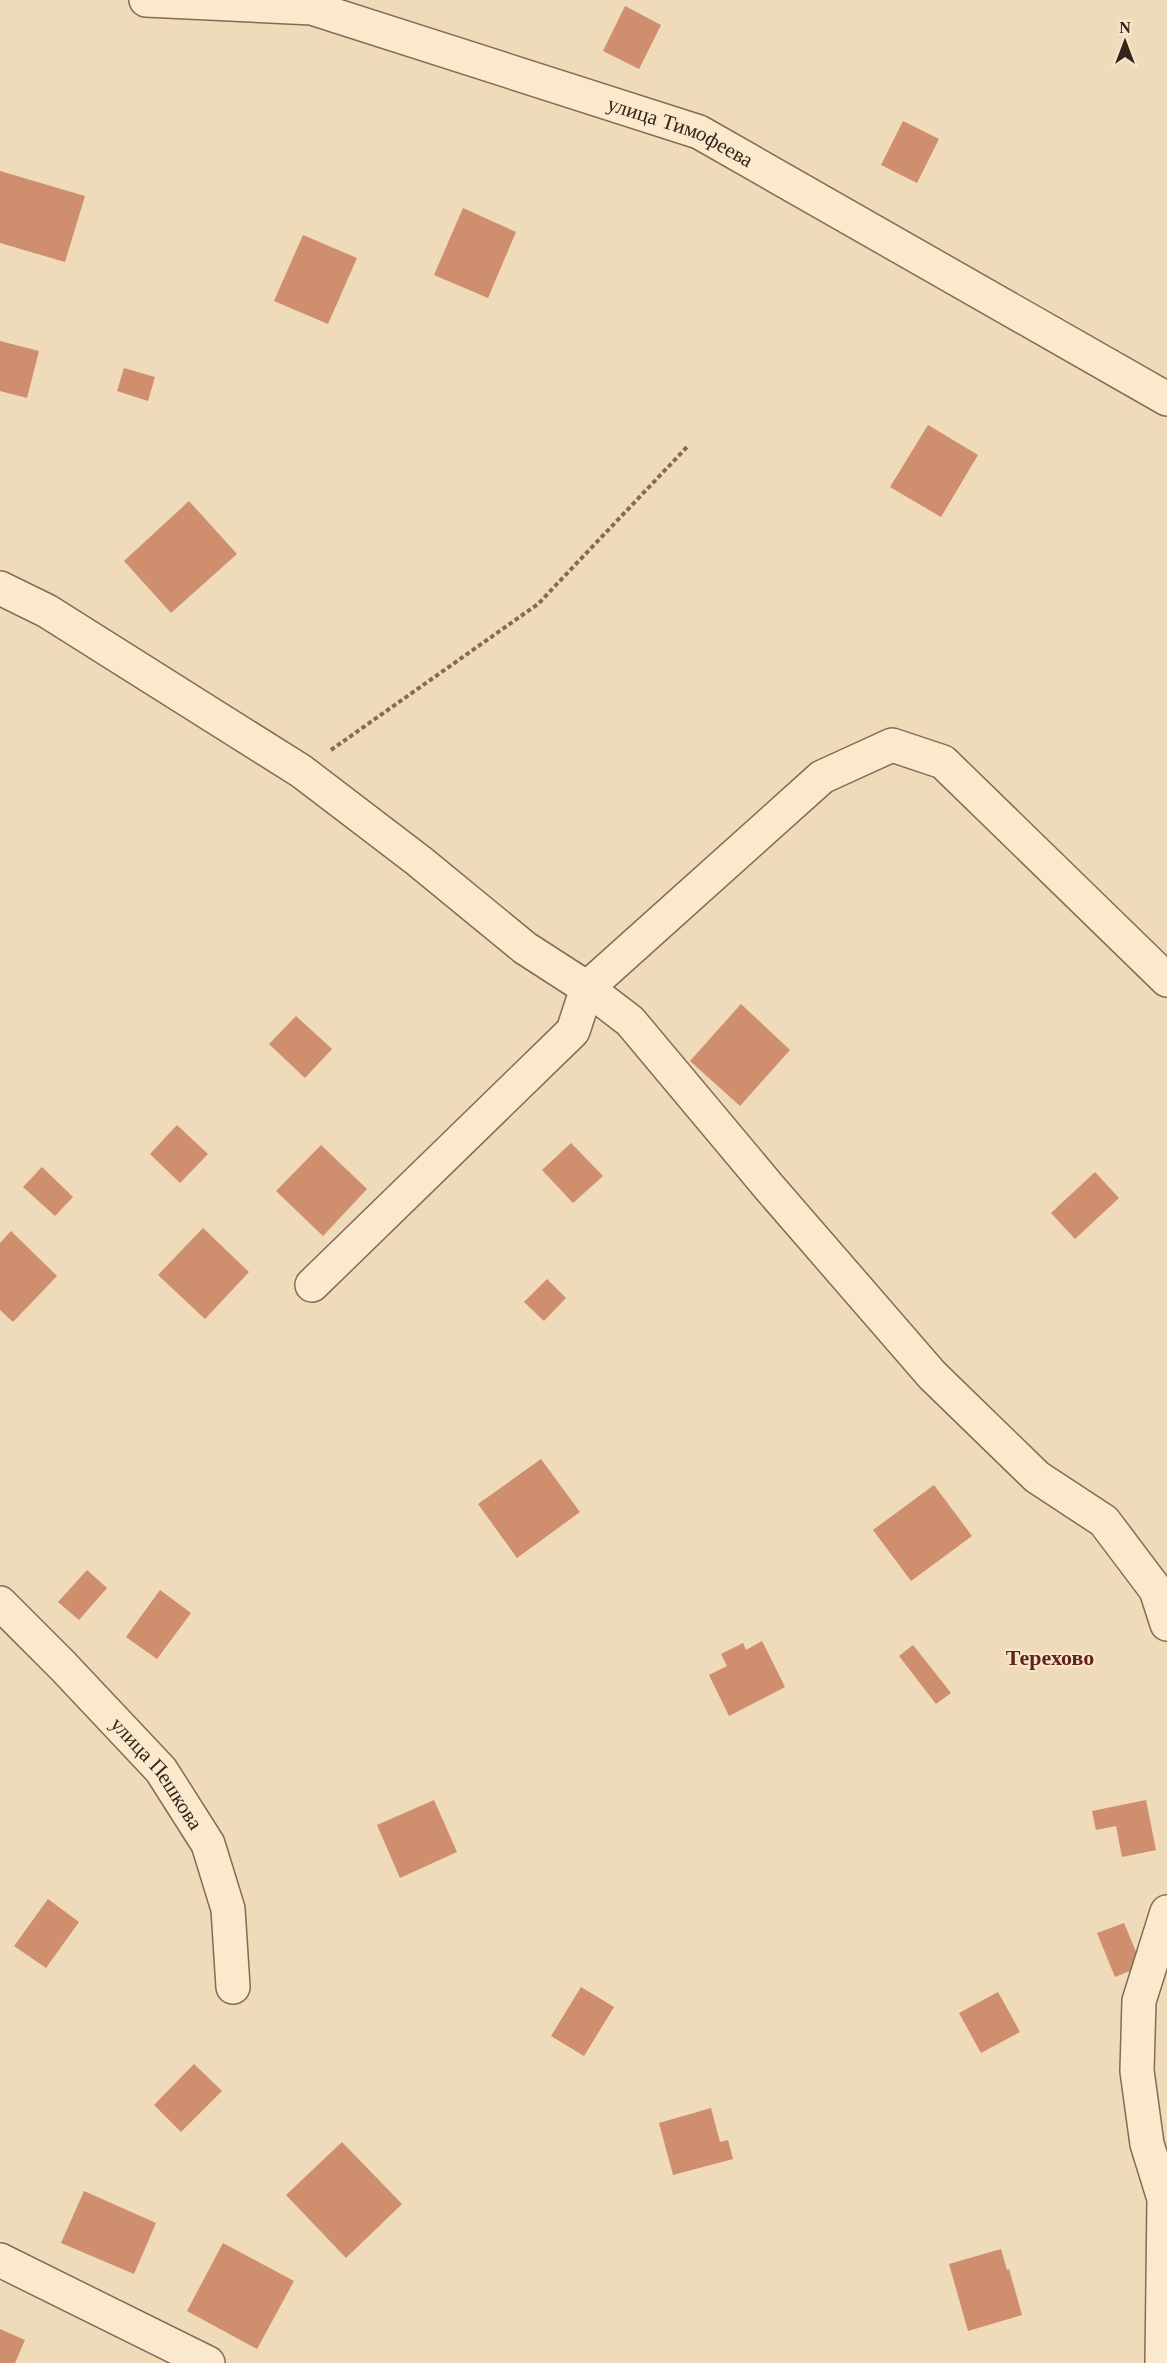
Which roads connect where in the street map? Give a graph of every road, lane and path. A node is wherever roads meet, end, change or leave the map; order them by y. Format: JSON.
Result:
{"nodes":[{"id":1,"x":146,"y":0,"type":"edge"},
{"id":2,"x":1163,"y":386,"type":"edge"},
{"id":3,"x":687,"y":447,"type":"dead end"},
{"id":4,"x":0,"y":588,"type":"edge"},
{"id":5,"x":301,"y":771,"type":"junction"},
{"id":6,"x":1167,"y":980,"type":"edge"},
{"id":7,"x":587,"y":988,"type":"junction"},
{"id":8,"x":312,"y":1285,"type":"dead end"},
{"id":9,"x":0,"y":1603,"type":"edge"},
{"id":10,"x":1167,"y":1624,"type":"edge"},
{"id":11,"x":1167,"y":1912,"type":"edge"},
{"id":12,"x":233,"y":1987,"type":"dead end"},
{"id":13,"x":1166,"y":2199,"type":"edge"},
{"id":14,"x":0,"y":2260,"type":"edge"},
{"id":15,"x":208,"y":2363,"type":"edge"},
{"id":16,"x":1162,"y":2363,"type":"edge"}],
"edges":[{"from":1,"to":2,"type":"street","name":"улица Тимофеева"},
{"from":3,"to":5,"type":"path"},
{"from":4,"to":5,"type":"street"},
{"from":5,"to":7,"type":"street"},
{"from":6,"to":7,"type":"street"},
{"from":7,"to":8,"type":"street"},
{"from":7,"to":10,"type":"street"},
{"from":9,"to":12,"type":"street","name":"улица Пешкова"},
{"from":11,"to":13,"type":"street"},
{"from":13,"to":16,"type":"street"},
{"from":14,"to":15,"type":"street"}]}
